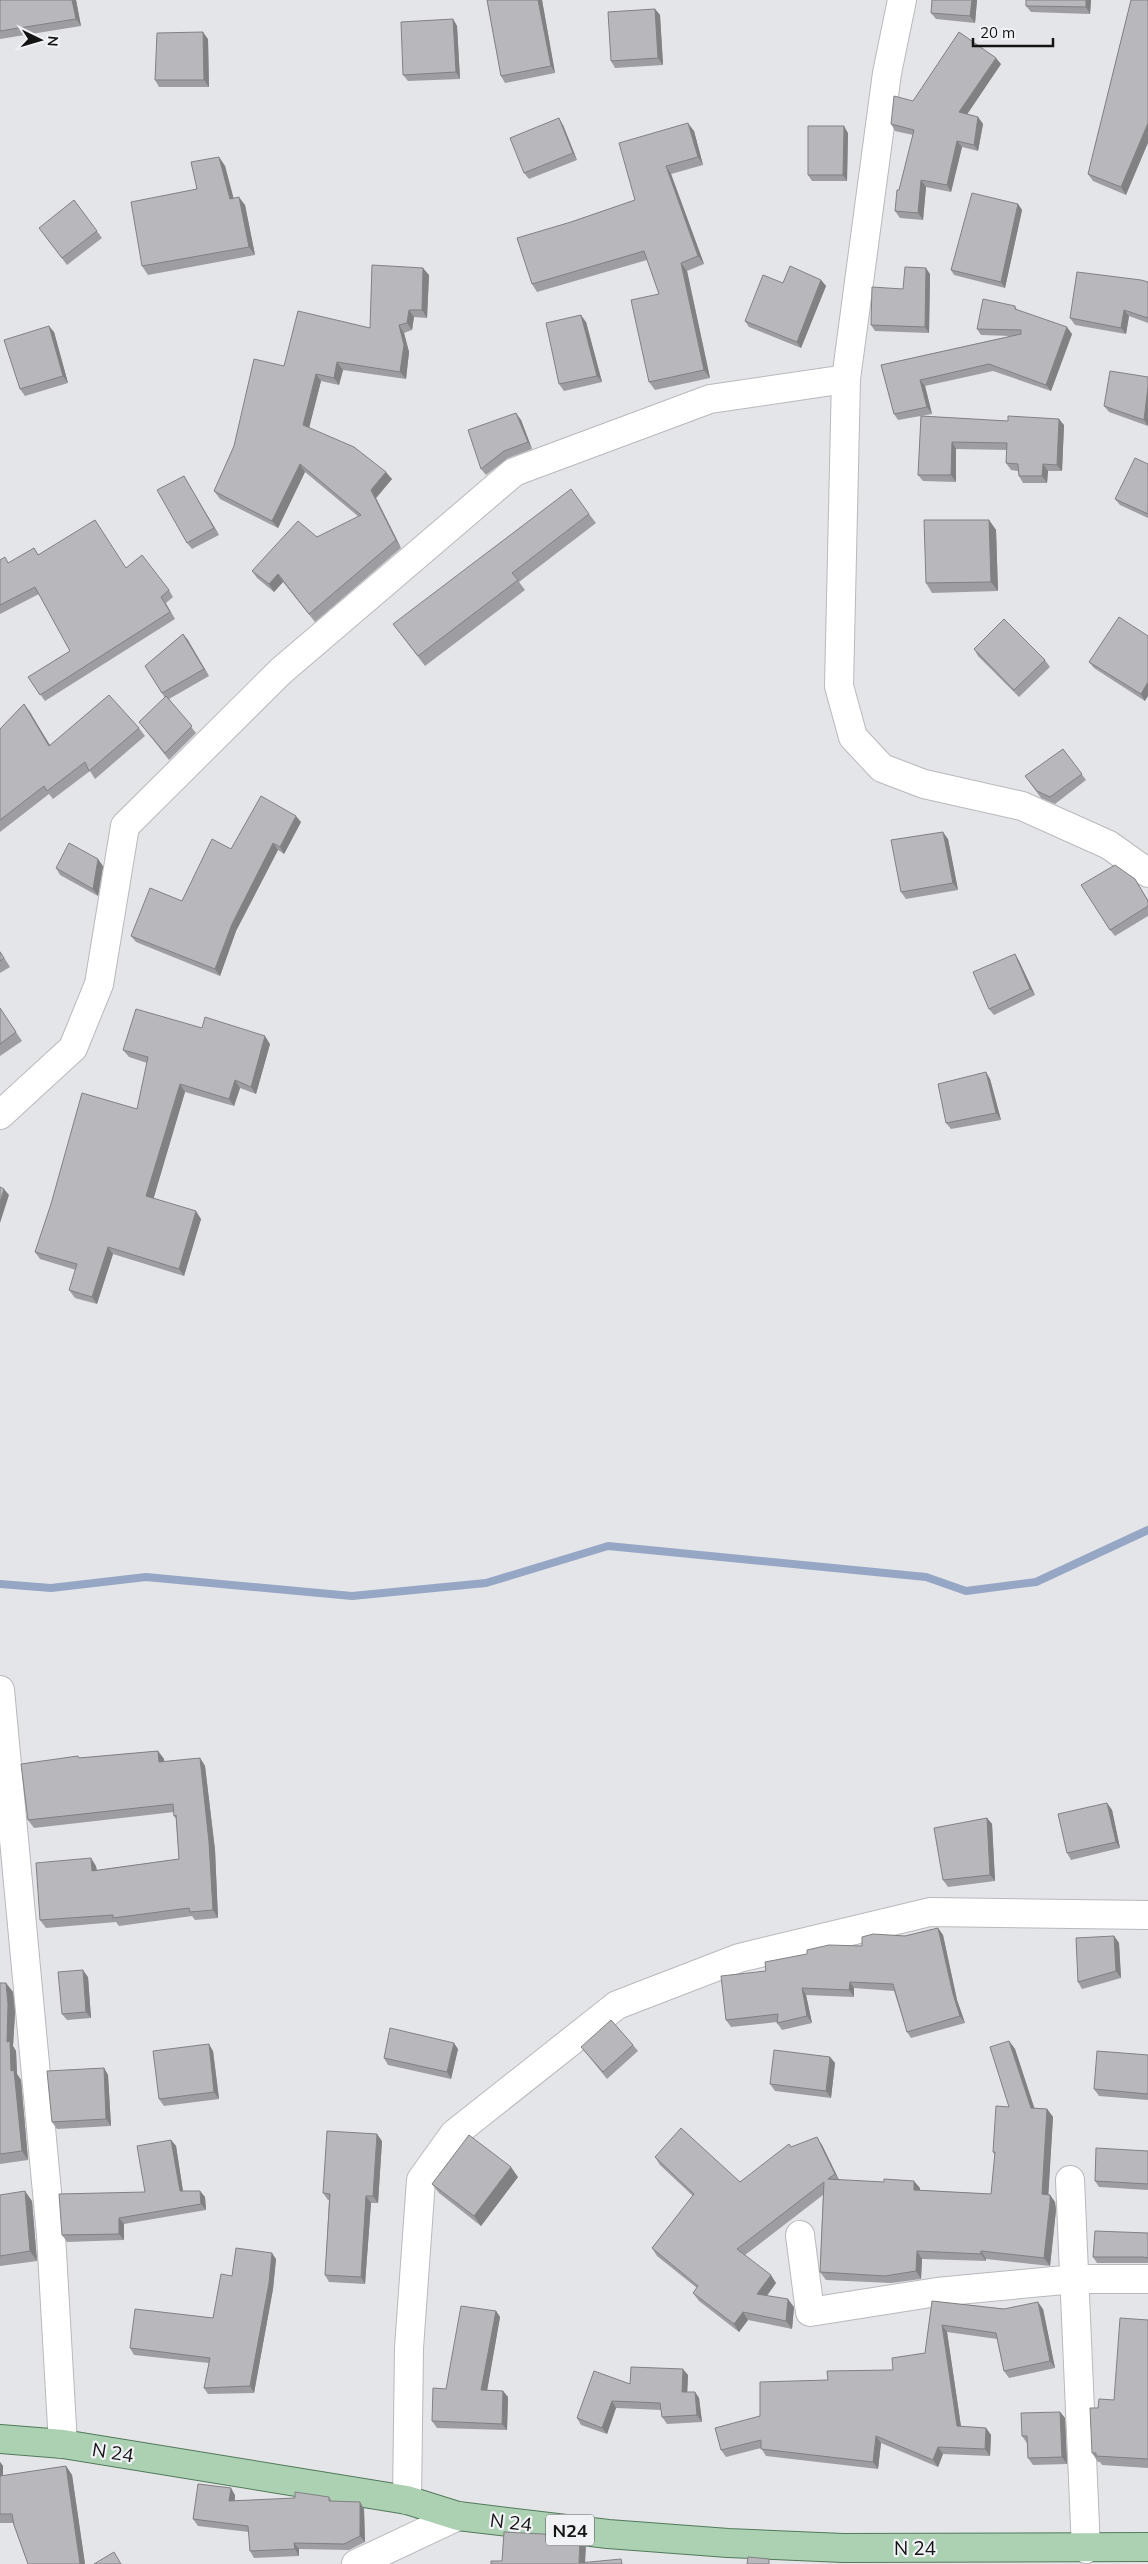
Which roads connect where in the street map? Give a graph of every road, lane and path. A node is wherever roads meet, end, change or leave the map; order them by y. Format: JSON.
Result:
{"nodes":[{"id":1,"x":902,"y":0,"type":"edge"},
{"id":2,"x":846,"y":379,"type":"junction"},
{"id":3,"x":1148,"y":873,"type":"edge"},
{"id":4,"x":0,"y":1115,"type":"edge"},
{"id":5,"x":0,"y":1690,"type":"edge"},
{"id":6,"x":1148,"y":1915,"type":"edge"},
{"id":7,"x":1070,"y":2180,"type":"dead end"},
{"id":8,"x":800,"y":2235,"type":"dead end"},
{"id":9,"x":1075,"y":2279,"type":"junction"},
{"id":10,"x":1148,"y":2279,"type":"edge"},
{"id":11,"x":0,"y":2439,"type":"edge"},
{"id":12,"x":63,"y":2444,"type":"junction"},
{"id":13,"x":407,"y":2500,"type":"junction"},
{"id":14,"x":458,"y":2516,"type":"junction"},
{"id":15,"x":1148,"y":2547,"type":"edge"},
{"id":16,"x":1086,"y":2549,"type":"junction"},
{"id":17,"x":844,"y":2556,"type":"edge"},
{"id":18,"x":356,"y":2564,"type":"edge"}],
"edges":[{"from":1,"to":2,"type":"street"},
{"from":2,"to":3,"type":"street"},
{"from":2,"to":4,"type":"street"},
{"from":5,"to":12,"type":"street"},
{"from":6,"to":13,"type":"street"},
{"from":7,"to":9,"type":"street"},
{"from":8,"to":9,"type":"street"},
{"from":9,"to":10,"type":"street"},
{"from":9,"to":16,"type":"street"},
{"from":11,"to":12,"type":"main road","name":"N 24","number":"N24"},
{"from":12,"to":13,"type":"main road","name":"N 24","number":"N24"},
{"from":13,"to":14,"type":"main road","name":"N 24","number":"N24"},
{"from":14,"to":17,"type":"main road","name":"N 24","number":"N24"},
{"from":14,"to":18,"type":"street"},
{"from":15,"to":16,"type":"main road","name":"N 24","number":"N24"},
{"from":16,"to":17,"type":"main road","name":"N 24","number":"N24"}]}
